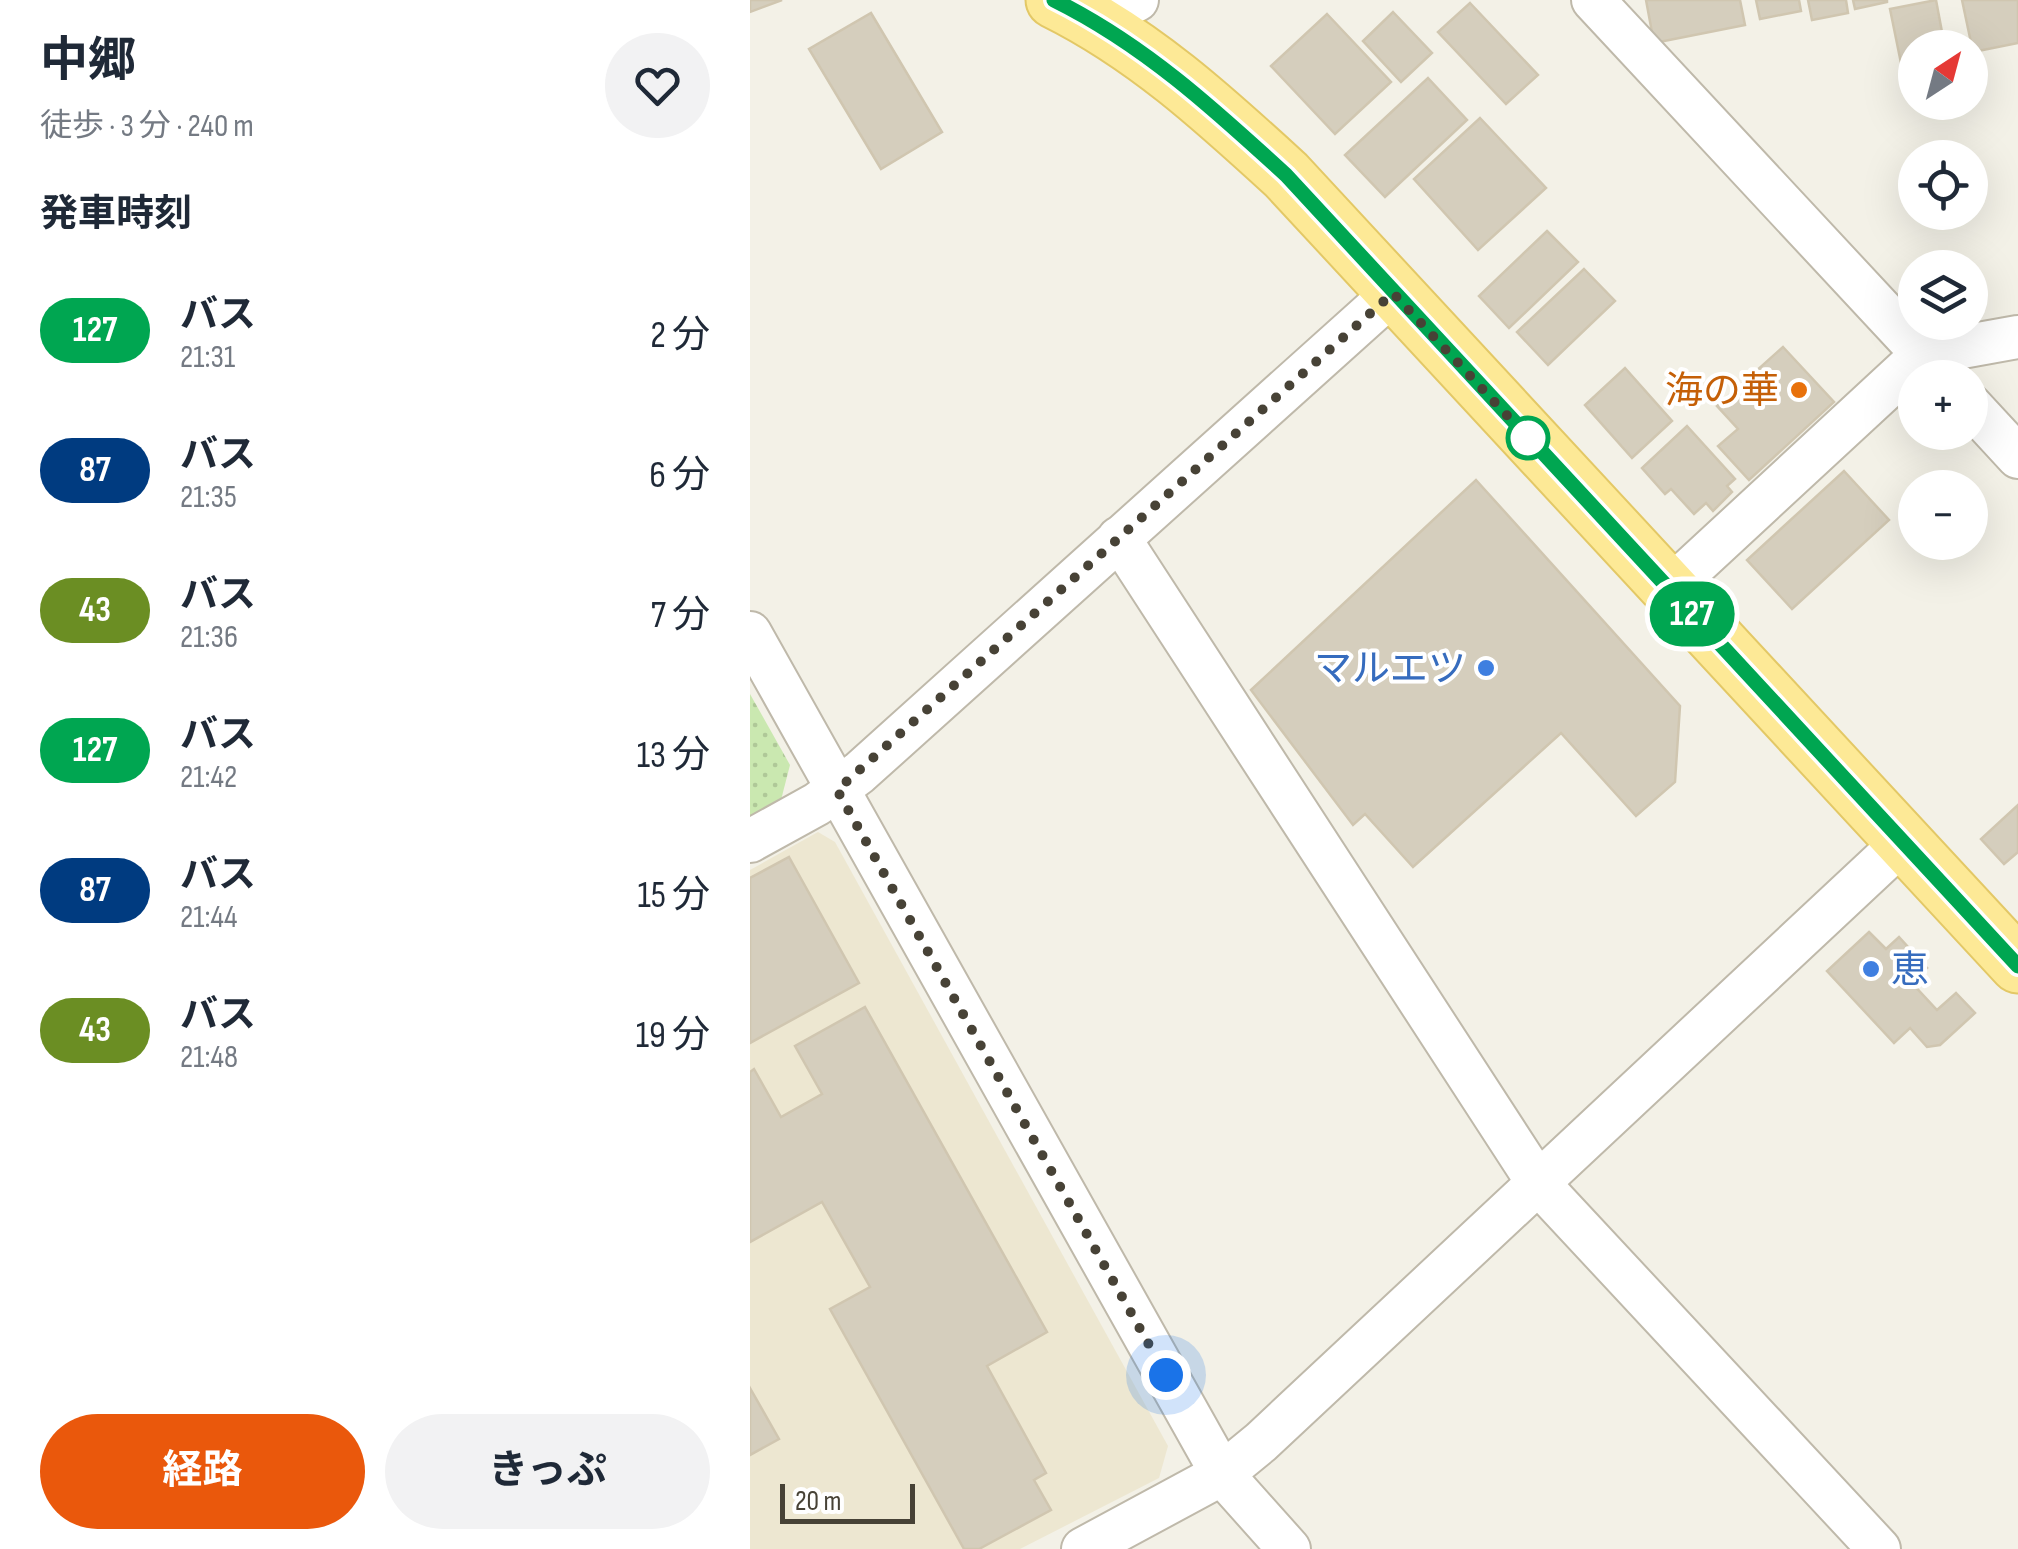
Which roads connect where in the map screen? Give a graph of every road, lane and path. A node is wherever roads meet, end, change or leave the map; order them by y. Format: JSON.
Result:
{"nodes":[{"id":1,"x":1593,"y":0,"type":"edge"},
{"id":2,"x":1096,"y":7,"type":"edge"},
{"id":3,"x":1393,"y":293,"type":"junction"},
{"id":4,"x":2018,"y":337,"type":"edge"},
{"id":5,"x":1928,"y":360,"type":"edge"},
{"id":6,"x":1951,"y":360,"type":"edge"},
{"id":7,"x":1898,"y":396,"type":"edge"},
{"id":8,"x":1988,"y":424,"type":"edge"},
{"id":9,"x":2018,"y":457,"type":"edge"},
{"id":10,"x":1119,"y":538,"type":"junction"},
{"id":11,"x":1669,"y":589,"type":"junction"},
{"id":12,"x":750,"y":633,"type":"edge"},
{"id":13,"x":837,"y":790,"type":"junction"},
{"id":14,"x":750,"y":841,"type":"edge"},
{"id":15,"x":1904,"y":841,"type":"junction"},
{"id":16,"x":2018,"y":966,"type":"edge"},
{"id":17,"x":1538,"y":1183,"type":"junction"},
{"id":18,"x":1222,"y":1474,"type":"junction"},
{"id":19,"x":1084,"y":1549,"type":"edge"},
{"id":20,"x":1289,"y":1549,"type":"edge"},
{"id":21,"x":1879,"y":1549,"type":"edge"}],
"edges":[{"from":1,"to":5,"type":"street"},
{"from":2,"to":3,"type":"main road"},
{"from":3,"to":10,"type":"street"},
{"from":3,"to":11,"type":"main road"},
{"from":4,"to":6,"type":"street"},
{"from":7,"to":11,"type":"street"},
{"from":8,"to":9,"type":"street"},
{"from":10,"to":13,"type":"street"},
{"from":10,"to":17,"type":"street"},
{"from":11,"to":15,"type":"main road"},
{"from":12,"to":13,"type":"street"},
{"from":13,"to":14,"type":"street"},
{"from":13,"to":18,"type":"street"},
{"from":15,"to":16,"type":"main road"},
{"from":15,"to":17,"type":"street"},
{"from":17,"to":18,"type":"street"},
{"from":17,"to":21,"type":"street"},
{"from":18,"to":19,"type":"street"},
{"from":18,"to":20,"type":"street"}]}
